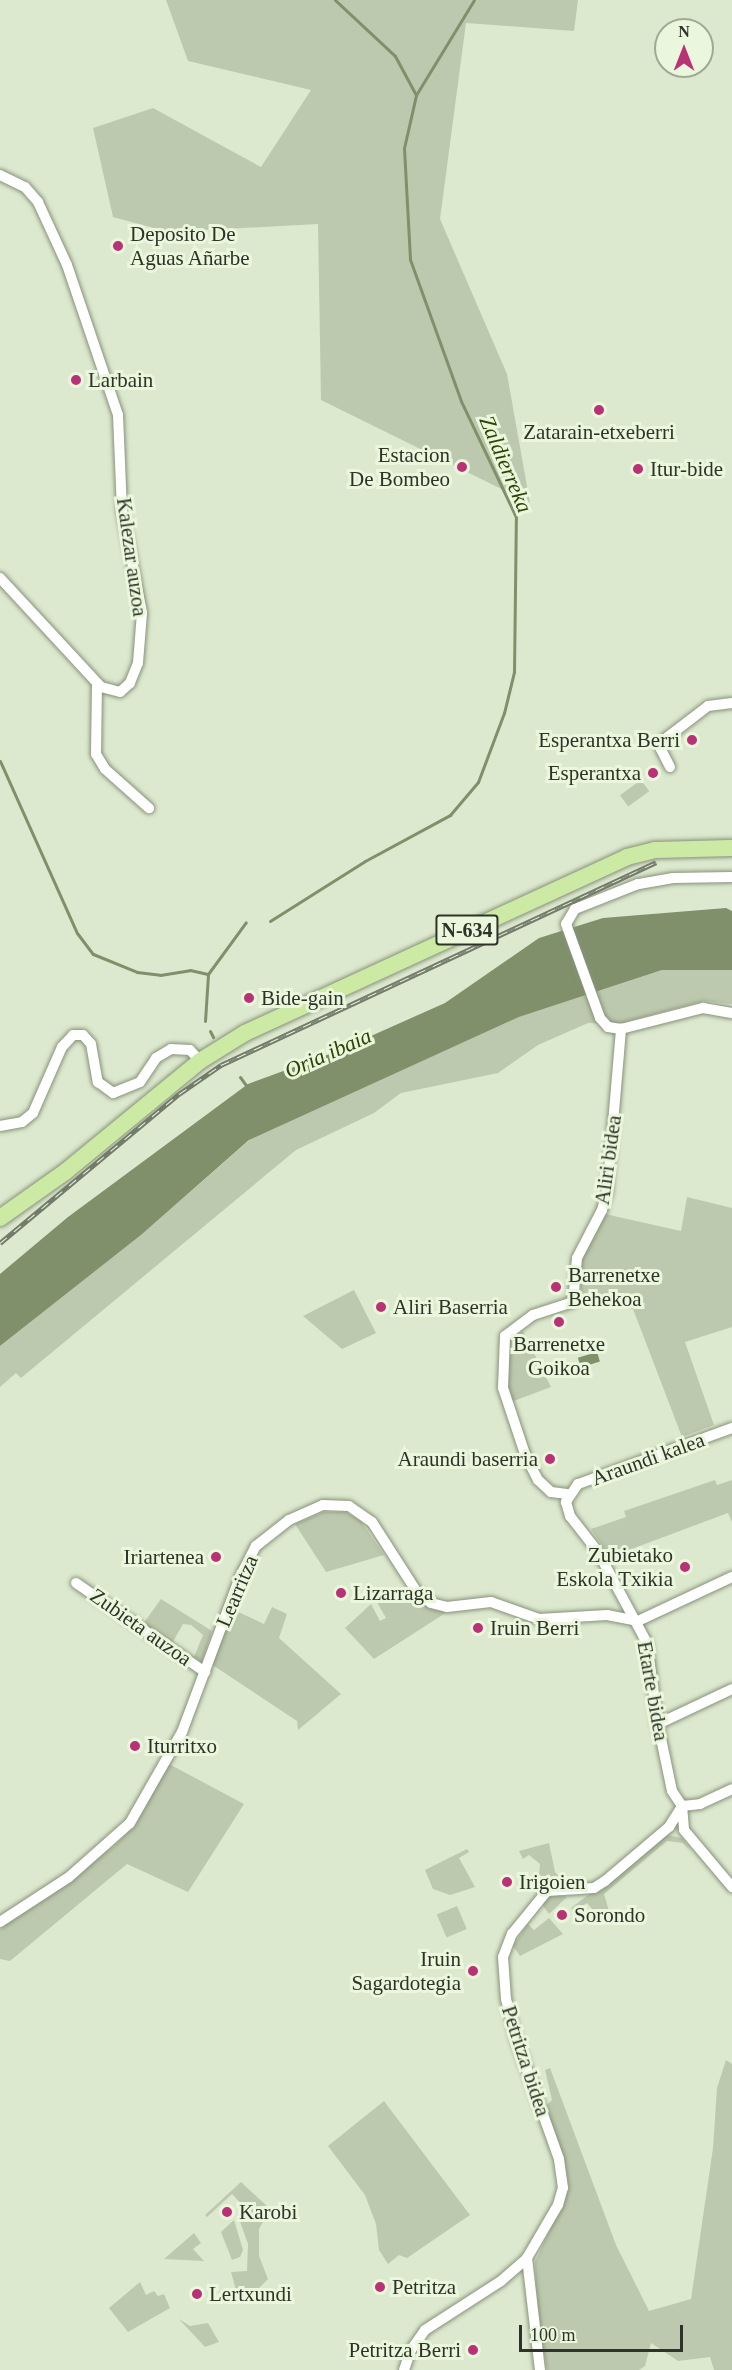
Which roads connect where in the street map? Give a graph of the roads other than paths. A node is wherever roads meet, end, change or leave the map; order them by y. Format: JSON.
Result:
{"nodes":[{"id":1,"x":0,"y":176,"type":"edge"},
{"id":2,"x":0,"y":578,"type":"edge"},
{"id":3,"x":97,"y":683,"type":"junction"},
{"id":4,"x":732,"y":703,"type":"edge"},
{"id":5,"x":670,"y":767,"type":"dead end"},
{"id":6,"x":149,"y":808,"type":"dead end"},
{"id":7,"x":732,"y":848,"type":"edge"},
{"id":8,"x":732,"y":877,"type":"edge"},
{"id":9,"x":732,"y":1013,"type":"edge"},
{"id":10,"x":621,"y":1029,"type":"junction"},
{"id":11,"x":200,"y":1062,"type":"junction"},
{"id":12,"x":0,"y":1126,"type":"edge"},
{"id":13,"x":2,"y":1216,"type":"edge"},
{"id":14,"x":732,"y":1428,"type":"edge"},
{"id":15,"x":567,"y":1494,"type":"junction"},
{"id":16,"x":732,"y":1577,"type":"edge"},
{"id":17,"x":76,"y":1583,"type":"dead end"},
{"id":18,"x":638,"y":1621,"type":"junction"},
{"id":19,"x":205,"y":1671,"type":"junction"},
{"id":20,"x":732,"y":1689,"type":"edge"},
{"id":21,"x":658,"y":1724,"type":"junction"},
{"id":22,"x":732,"y":1789,"type":"edge"},
{"id":23,"x":682,"y":1806,"type":"junction"},
{"id":24,"x":732,"y":1887,"type":"edge"},
{"id":25,"x":0,"y":1922,"type":"edge"},
{"id":26,"x":527,"y":2258,"type":"junction"},
{"id":27,"x":404,"y":2370,"type":"edge"},
{"id":28,"x":540,"y":2370,"type":"edge"}],
"edges":[{"from":1,"to":3,"type":"street","name":"Kalezar auzoa"},
{"from":2,"to":3,"type":"street"},
{"from":3,"to":6,"type":"street"},
{"from":4,"to":5,"type":"street"},
{"from":7,"to":11,"type":"highway","number":"N-634"},
{"from":8,"to":10,"type":"street"},
{"from":9,"to":10,"type":"street"},
{"from":10,"to":15,"type":"street","name":"Aliri bidea"},
{"from":11,"to":12,"type":"street"},
{"from":11,"to":13,"type":"highway","number":"N-634"},
{"from":14,"to":15,"type":"street","name":"Araundi kalea"},
{"from":15,"to":18,"type":"street","name":"Etarte bidea"},
{"from":16,"to":18,"type":"street"},
{"from":17,"to":19,"type":"street","name":"Zubieta auzoa"},
{"from":18,"to":19,"type":"street","name":"Learritza"},
{"from":18,"to":21,"type":"street","name":"Etarte bidea"},
{"from":19,"to":25,"type":"street","name":"Learritza"},
{"from":20,"to":21,"type":"street"},
{"from":21,"to":23,"type":"street","name":"Etarte bidea"},
{"from":22,"to":23,"type":"street"},
{"from":23,"to":24,"type":"street","name":"Etarte bidea"},
{"from":23,"to":26,"type":"street","name":"Petritza bidea"},
{"from":26,"to":27,"type":"street","name":"Petritza bidea"},
{"from":26,"to":28,"type":"street"}]}
